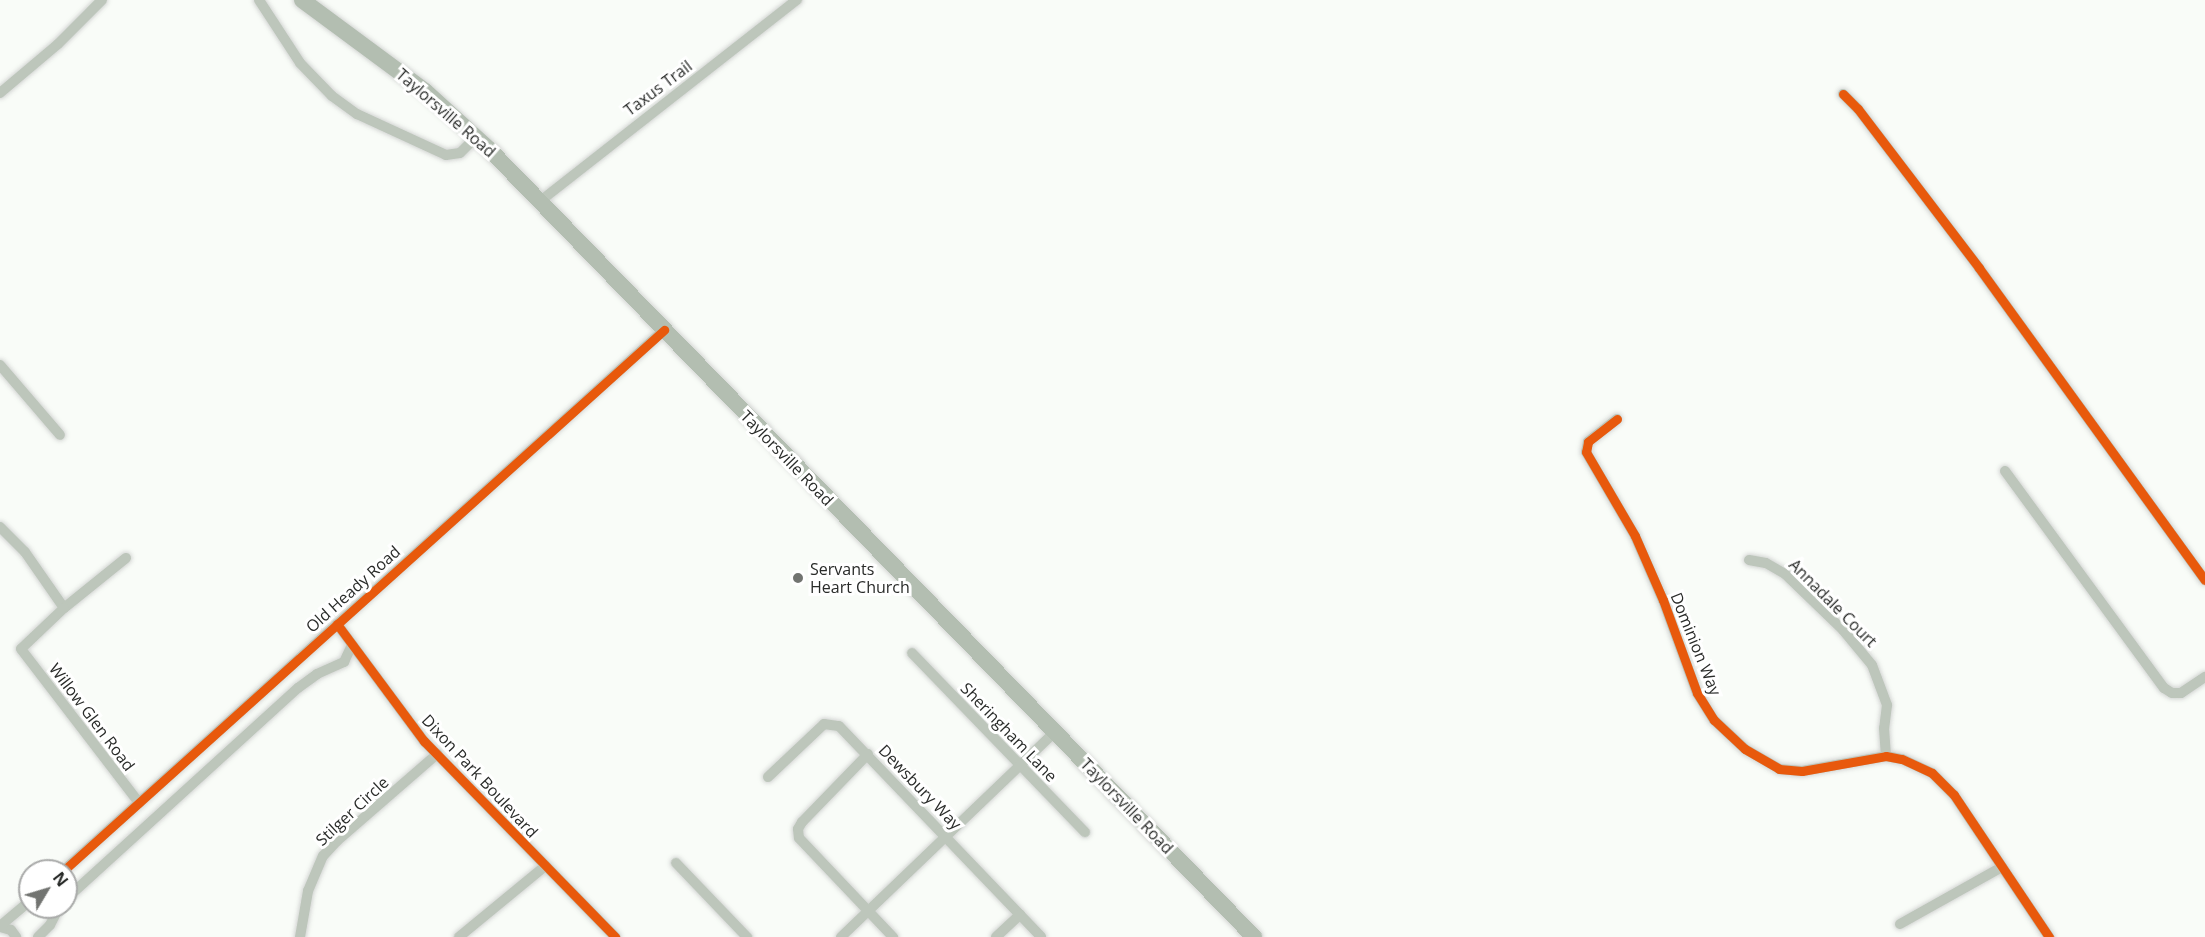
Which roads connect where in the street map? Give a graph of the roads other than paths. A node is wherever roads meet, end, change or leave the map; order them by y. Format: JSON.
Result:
{"nodes":[{"id":1,"x":102,"y":0,"type":"edge"},
{"id":2,"x":259,"y":0,"type":"edge"},
{"id":3,"x":302,"y":0,"type":"edge"},
{"id":4,"x":797,"y":0,"type":"edge"},
{"id":5,"x":0,"y":93,"type":"edge"},
{"id":6,"x":1843,"y":94,"type":"dead end"},
{"id":7,"x":476,"y":137,"type":"junction"},
{"id":8,"x":539,"y":202,"type":"junction"},
{"id":9,"x":664,"y":330,"type":"junction"},
{"id":10,"x":0,"y":365,"type":"edge"},
{"id":11,"x":1617,"y":419,"type":"dead end"},
{"id":12,"x":60,"y":435,"type":"dead end"},
{"id":13,"x":2005,"y":471,"type":"dead end"},
{"id":14,"x":0,"y":527,"type":"edge"},
{"id":15,"x":126,"y":558,"type":"dead end"},
{"id":16,"x":1749,"y":560,"type":"dead end"},
{"id":17,"x":2205,"y":580,"type":"edge"},
{"id":18,"x":64,"y":608,"type":"junction"},
{"id":19,"x":336,"y":624,"type":"junction"},
{"id":20,"x":351,"y":647,"type":"junction"},
{"id":21,"x":912,"y":653,"type":"dead end"},
{"id":22,"x":2205,"y":677,"type":"edge"},
{"id":23,"x":1055,"y":732,"type":"junction"},
{"id":24,"x":437,"y":754,"type":"junction"},
{"id":25,"x":868,"y":754,"type":"junction"},
{"id":26,"x":1886,"y":756,"type":"junction"},
{"id":27,"x":1021,"y":765,"type":"junction"},
{"id":28,"x":768,"y":777,"type":"dead end"},
{"id":29,"x":139,"y":803,"type":"junction"},
{"id":30,"x":1085,"y":832,"type":"dead end"},
{"id":31,"x":946,"y":836,"type":"junction"},
{"id":32,"x":76,"y":859,"type":"edge"},
{"id":33,"x":676,"y":863,"type":"dead end"},
{"id":34,"x":545,"y":866,"type":"junction"},
{"id":35,"x":2002,"y":867,"type":"junction"},
{"id":36,"x":78,"y":888,"type":"edge"},
{"id":37,"x":18,"y":912,"type":"edge"},
{"id":38,"x":867,"y":912,"type":"junction"},
{"id":39,"x":1020,"y":915,"type":"junction"},
{"id":40,"x":53,"y":919,"type":"edge"},
{"id":41,"x":1900,"y":924,"type":"dead end"},
{"id":42,"x":0,"y":928,"type":"edge"},
{"id":43,"x":2,"y":937,"type":"edge"},
{"id":44,"x":16,"y":937,"type":"edge"},
{"id":45,"x":38,"y":937,"type":"edge"},
{"id":46,"x":300,"y":937,"type":"edge"},
{"id":47,"x":459,"y":937,"type":"edge"},
{"id":48,"x":615,"y":937,"type":"edge"},
{"id":49,"x":747,"y":937,"type":"edge"},
{"id":50,"x":841,"y":937,"type":"edge"},
{"id":51,"x":892,"y":937,"type":"edge"},
{"id":52,"x":996,"y":937,"type":"edge"},
{"id":53,"x":1041,"y":937,"type":"edge"},
{"id":54,"x":1254,"y":937,"type":"edge"},
{"id":55,"x":2049,"y":937,"type":"edge"}],
"edges":[{"from":1,"to":5,"type":"street"},
{"from":2,"to":7,"type":"street"},
{"from":3,"to":7,"type":"main road","name":"Taylorsville Road"},
{"from":4,"to":8,"type":"street","name":"Taxus Trail"},
{"from":6,"to":17,"type":"street"},
{"from":7,"to":8,"type":"main road","name":"Taylorsville Road"},
{"from":8,"to":9,"type":"main road","name":"Taylorsville Road"},
{"from":9,"to":19,"type":"street","name":"Old Heady Road"},
{"from":9,"to":23,"type":"main road","name":"Taylorsville Road"},
{"from":10,"to":12,"type":"street"},
{"from":11,"to":26,"type":"street","name":"Dominion Way"},
{"from":13,"to":22,"type":"street"},
{"from":14,"to":18,"type":"street"},
{"from":15,"to":18,"type":"street"},
{"from":16,"to":26,"type":"street","name":"Annadale Court"},
{"from":18,"to":29,"type":"street","name":"Willow Glen Road"},
{"from":19,"to":20,"type":"street","name":"Dixon Park Boulevard"},
{"from":19,"to":29,"type":"street","name":"Old Heady Road"},
{"from":20,"to":24,"type":"street","name":"Dixon Park Boulevard"},
{"from":20,"to":36,"type":"street"},
{"from":21,"to":27,"type":"street","name":"Sheringham Lane"},
{"from":23,"to":27,"type":"street"},
{"from":23,"to":54,"type":"main road","name":"Taylorsville Road"},
{"from":24,"to":34,"type":"street","name":"Dixon Park Boulevard"},
{"from":24,"to":46,"type":"street","name":"Stilger Circle"},
{"from":25,"to":28,"type":"street","name":"Dewsbury Way"},
{"from":25,"to":31,"type":"street","name":"Dewsbury Way"},
{"from":25,"to":38,"type":"street"},
{"from":26,"to":35,"type":"street","name":"Dominion Way"},
{"from":27,"to":30,"type":"street","name":"Sheringham Lane"},
{"from":27,"to":31,"type":"street"},
{"from":29,"to":32,"type":"street","name":"Old Heady Road"},
{"from":31,"to":38,"type":"street"},
{"from":31,"to":39,"type":"street","name":"Dewsbury Way"},
{"from":33,"to":49,"type":"street"},
{"from":34,"to":47,"type":"street"},
{"from":34,"to":48,"type":"street","name":"Dixon Park Boulevard"},
{"from":35,"to":41,"type":"street"},
{"from":35,"to":55,"type":"street","name":"Dominion Way"},
{"from":37,"to":42,"type":"street"},
{"from":38,"to":50,"type":"street"},
{"from":38,"to":51,"type":"street"},
{"from":39,"to":52,"type":"street"},
{"from":39,"to":53,"type":"street","name":"Dewsbury Way"},
{"from":40,"to":45,"type":"street"},
{"from":42,"to":43,"type":"street"},
{"from":42,"to":44,"type":"street"}]}
